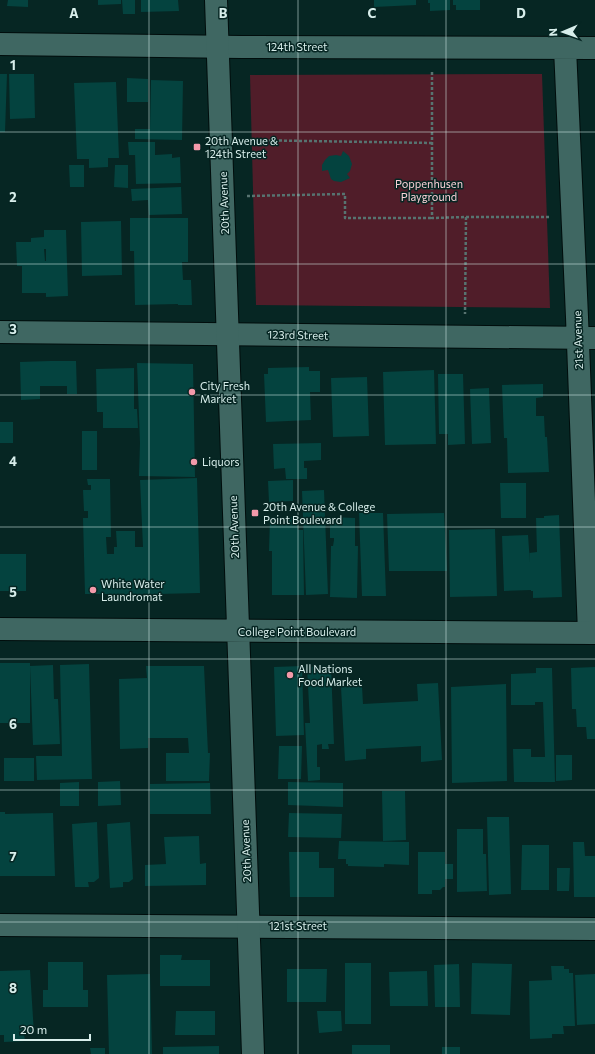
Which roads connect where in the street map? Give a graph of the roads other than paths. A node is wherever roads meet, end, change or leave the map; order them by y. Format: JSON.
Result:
{"nodes":[{"id":1,"x":216,"y":0,"type":"edge"},
{"id":2,"x":0,"y":44,"type":"edge"},
{"id":3,"x":218,"y":47,"type":"junction"},
{"id":4,"x":565,"y":48,"type":"junction"},
{"id":5,"x":595,"y":48,"type":"edge"},
{"id":6,"x":0,"y":332,"type":"edge"},
{"id":7,"x":228,"y":334,"type":"junction"},
{"id":8,"x":586,"y":338,"type":"edge"},
{"id":9,"x":0,"y":629,"type":"edge"},
{"id":10,"x":238,"y":631,"type":"junction"},
{"id":11,"x":592,"y":633,"type":"edge"},
{"id":12,"x":0,"y":925,"type":"edge"},
{"id":13,"x":248,"y":926,"type":"junction"},
{"id":14,"x":595,"y":929,"type":"edge"},
{"id":15,"x":253,"y":1054,"type":"edge"}],
"edges":[{"from":1,"to":3,"type":"street","name":"20th Avenue"},
{"from":2,"to":3,"type":"street","name":"124th Street"},
{"from":3,"to":4,"type":"street","name":"124th Street"},
{"from":3,"to":7,"type":"street","name":"20th Avenue"},
{"from":4,"to":5,"type":"street","name":"124th Street"},
{"from":4,"to":8,"type":"street","name":"21st Avenue"},
{"from":6,"to":7,"type":"street","name":"123rd Street"},
{"from":7,"to":8,"type":"street","name":"123rd Street"},
{"from":7,"to":10,"type":"street","name":"20th Avenue"},
{"from":8,"to":11,"type":"street","name":"21st Avenue"},
{"from":9,"to":10,"type":"street","name":"College Point Boulevard"},
{"from":10,"to":11,"type":"street","name":"College Point Boulevard"},
{"from":10,"to":13,"type":"street","name":"20th Avenue"},
{"from":12,"to":13,"type":"street","name":"121st Street"},
{"from":13,"to":14,"type":"street","name":"121st Street"},
{"from":13,"to":15,"type":"street","name":"20th Avenue"}]}
